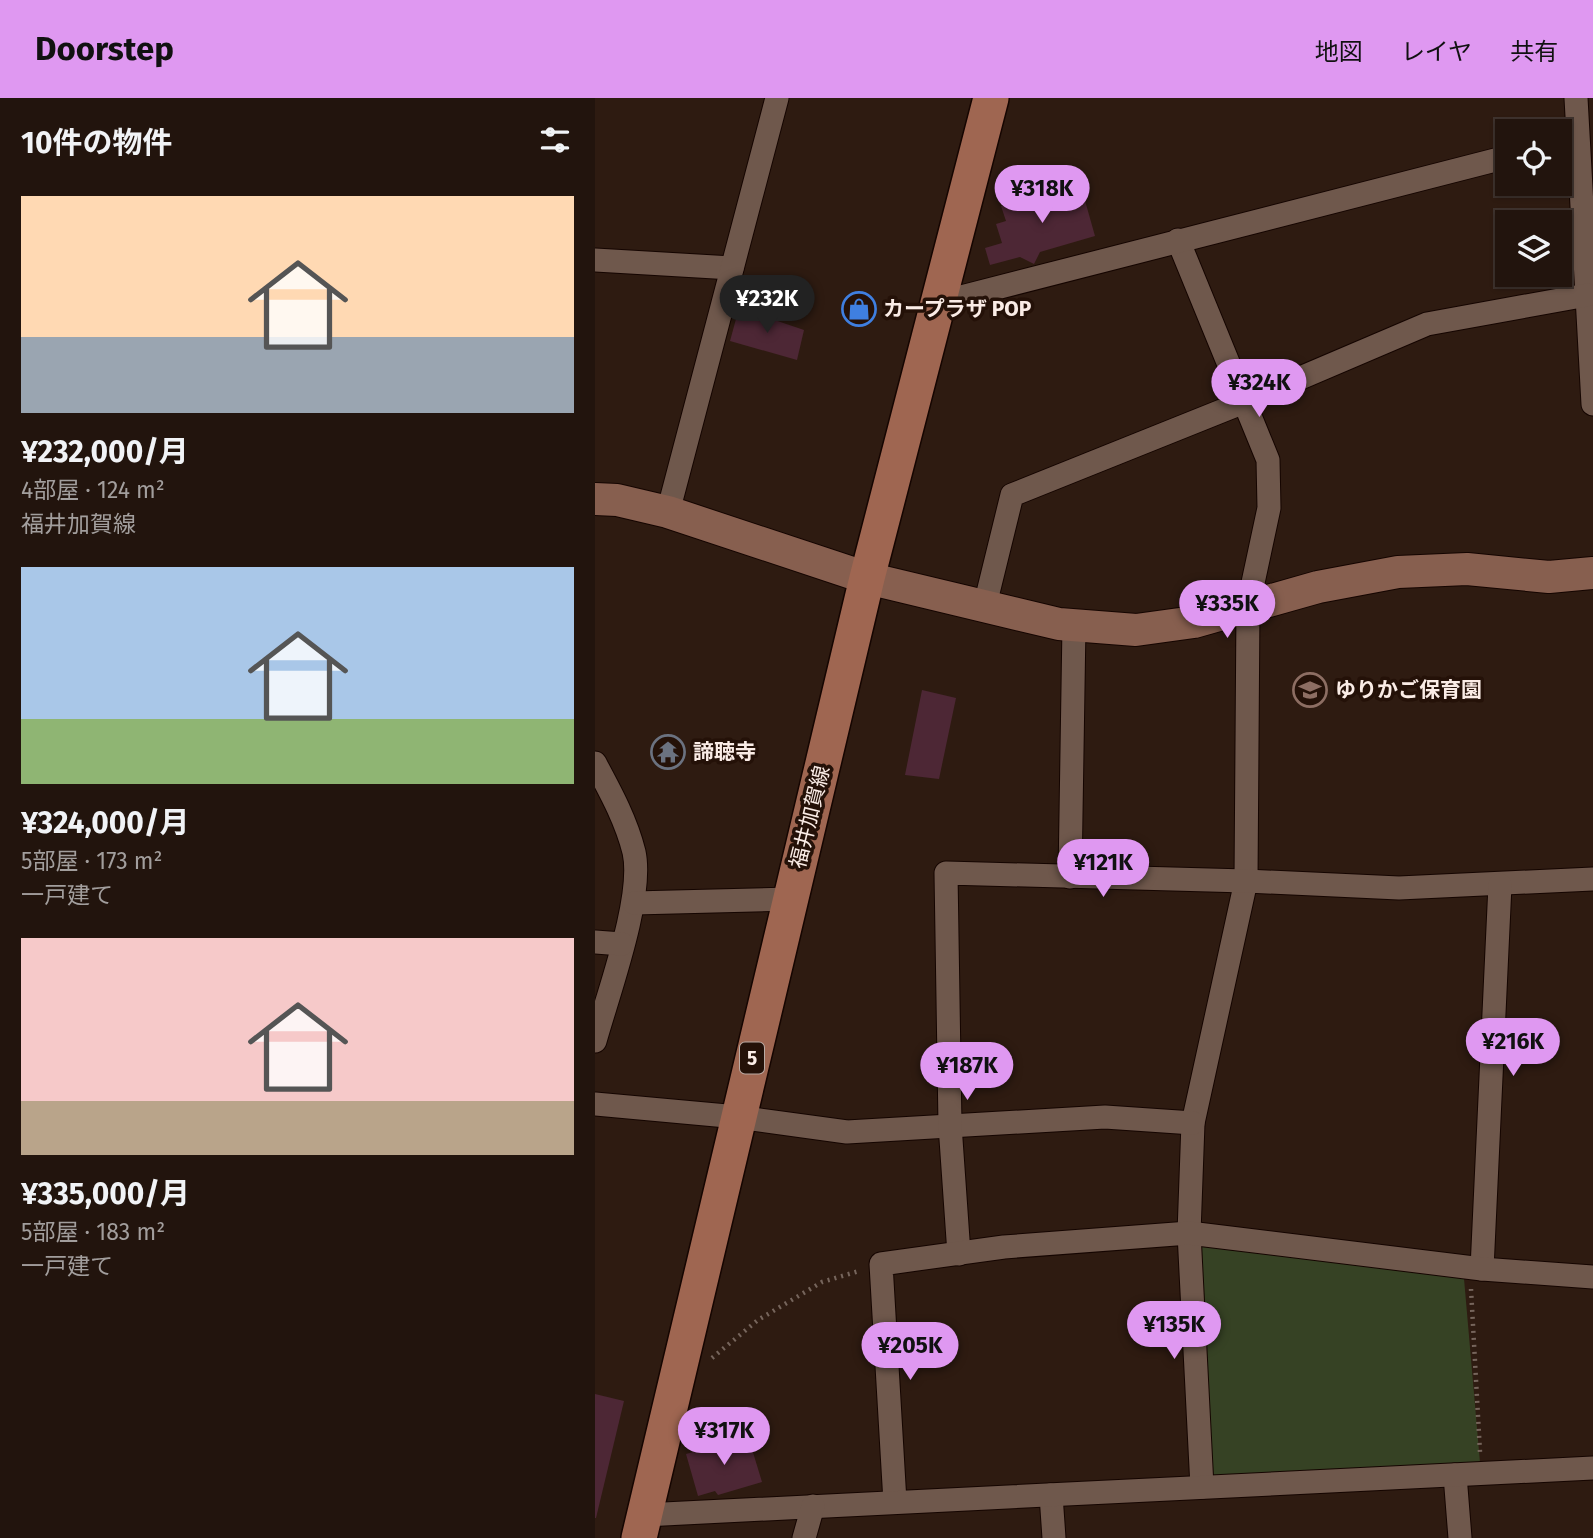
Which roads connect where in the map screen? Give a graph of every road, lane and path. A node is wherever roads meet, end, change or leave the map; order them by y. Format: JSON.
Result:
{"nodes":[{"id":1,"x":777,"y":98,"type":"edge"},
{"id":2,"x":991,"y":98,"type":"edge"},
{"id":3,"x":1576,"y":98,"type":"edge"},
{"id":4,"x":1572,"y":123,"type":"edge"},
{"id":5,"x":1495,"y":160,"type":"edge"},
{"id":6,"x":1572,"y":167,"type":"edge"},
{"id":7,"x":1178,"y":240,"type":"junction"},
{"id":8,"x":595,"y":260,"type":"edge"},
{"id":9,"x":732,"y":268,"type":"junction"},
{"id":10,"x":1587,"y":295,"type":"junction"},
{"id":11,"x":938,"y":303,"type":"junction"},
{"id":12,"x":1244,"y":402,"type":"junction"},
{"id":13,"x":1593,"y":404,"type":"edge"},
{"id":14,"x":595,"y":499,"type":"edge"},
{"id":15,"x":668,"y":512,"type":"junction"},
{"id":16,"x":1593,"y":573,"type":"edge"},
{"id":17,"x":867,"y":578,"type":"junction"},
{"id":18,"x":985,"y":605,"type":"junction"},
{"id":19,"x":1248,"y":606,"type":"junction"},
{"id":20,"x":1074,"y":625,"type":"junction"},
{"id":21,"x":595,"y":763,"type":"edge"},
{"id":22,"x":1070,"y":877,"type":"junction"},
{"id":23,"x":1593,"y":879,"type":"edge"},
{"id":24,"x":1246,"y":881,"type":"junction"},
{"id":25,"x":1500,"y":885,"type":"junction"},
{"id":26,"x":790,"y":899,"type":"junction"},
{"id":27,"x":634,"y":903,"type":"junction"},
{"id":28,"x":595,"y":942,"type":"edge"},
{"id":29,"x":622,"y":944,"type":"junction"},
{"id":30,"x":595,"y":1041,"type":"edge"},
{"id":31,"x":595,"y":1104,"type":"edge"},
{"id":32,"x":738,"y":1117,"type":"junction"},
{"id":33,"x":1193,"y":1123,"type":"junction"},
{"id":34,"x":950,"y":1125,"type":"junction"},
{"id":35,"x":1189,"y":1233,"type":"junction"},
{"id":36,"x":959,"y":1254,"type":"junction"},
{"id":37,"x":880,"y":1264,"type":"junction"},
{"id":38,"x":1476,"y":1268,"type":"junction"},
{"id":39,"x":1593,"y":1277,"type":"edge"},
{"id":40,"x":676,"y":1388,"type":"junction"},
{"id":41,"x":1593,"y":1468,"type":"edge"},
{"id":42,"x":1481,"y":1474,"type":"junction"},
{"id":43,"x":1455,"y":1475,"type":"junction"},
{"id":44,"x":1202,"y":1487,"type":"junction"},
{"id":45,"x":1051,"y":1495,"type":"junction"},
{"id":46,"x":895,"y":1502,"type":"junction"},
{"id":47,"x":813,"y":1506,"type":"junction"},
{"id":48,"x":641,"y":1526,"type":"edge"},
{"id":49,"x":804,"y":1538,"type":"edge"},
{"id":50,"x":1054,"y":1538,"type":"edge"},
{"id":51,"x":1460,"y":1538,"type":"edge"}],
"edges":[{"from":1,"to":9,"type":"street"},
{"from":2,"to":11,"type":"main road","name":"福井加賀線","number":"5"},
{"from":3,"to":4,"type":"street"},
{"from":5,"to":7,"type":"street"},
{"from":6,"to":10,"type":"street"},
{"from":7,"to":11,"type":"street"},
{"from":7,"to":12,"type":"street"},
{"from":8,"to":9,"type":"street"},
{"from":9,"to":15,"type":"street"},
{"from":10,"to":12,"type":"street"},
{"from":10,"to":13,"type":"street"},
{"from":11,"to":17,"type":"main road","name":"福井加賀線","number":"5"},
{"from":12,"to":18,"type":"street"},
{"from":12,"to":19,"type":"street"},
{"from":14,"to":15,"type":"street"},
{"from":15,"to":17,"type":"street"},
{"from":16,"to":19,"type":"street"},
{"from":17,"to":18,"type":"street"},
{"from":17,"to":26,"type":"main road","name":"福井加賀線","number":"5"},
{"from":18,"to":20,"type":"street"},
{"from":19,"to":20,"type":"street"},
{"from":19,"to":24,"type":"street"},
{"from":20,"to":22,"type":"street"},
{"from":21,"to":27,"type":"street"},
{"from":22,"to":24,"type":"street"},
{"from":22,"to":34,"type":"street"},
{"from":23,"to":25,"type":"street"},
{"from":24,"to":25,"type":"street"},
{"from":24,"to":33,"type":"street"},
{"from":25,"to":38,"type":"street"},
{"from":26,"to":27,"type":"street"},
{"from":26,"to":32,"type":"main road","name":"福井加賀線","number":"5"},
{"from":27,"to":29,"type":"street"},
{"from":28,"to":29,"type":"street"},
{"from":29,"to":30,"type":"street"},
{"from":31,"to":32,"type":"street"},
{"from":32,"to":34,"type":"street"},
{"from":32,"to":40,"type":"main road","name":"福井加賀線","number":"5"},
{"from":33,"to":34,"type":"street"},
{"from":33,"to":35,"type":"street"},
{"from":34,"to":36,"type":"street"},
{"from":35,"to":36,"type":"street"},
{"from":35,"to":38,"type":"street"},
{"from":35,"to":44,"type":"street"},
{"from":36,"to":37,"type":"street"},
{"from":37,"to":40,"type":"path"},
{"from":37,"to":46,"type":"street"},
{"from":38,"to":39,"type":"street"},
{"from":38,"to":42,"type":"path"},
{"from":40,"to":48,"type":"main road","name":"福井加賀線","number":"5"},
{"from":41,"to":42,"type":"street"},
{"from":42,"to":43,"type":"street"},
{"from":43,"to":44,"type":"street"},
{"from":43,"to":51,"type":"street"},
{"from":44,"to":45,"type":"street"},
{"from":45,"to":46,"type":"street"},
{"from":45,"to":50,"type":"street"},
{"from":46,"to":47,"type":"street"},
{"from":47,"to":48,"type":"street"},
{"from":47,"to":49,"type":"street"}]}
